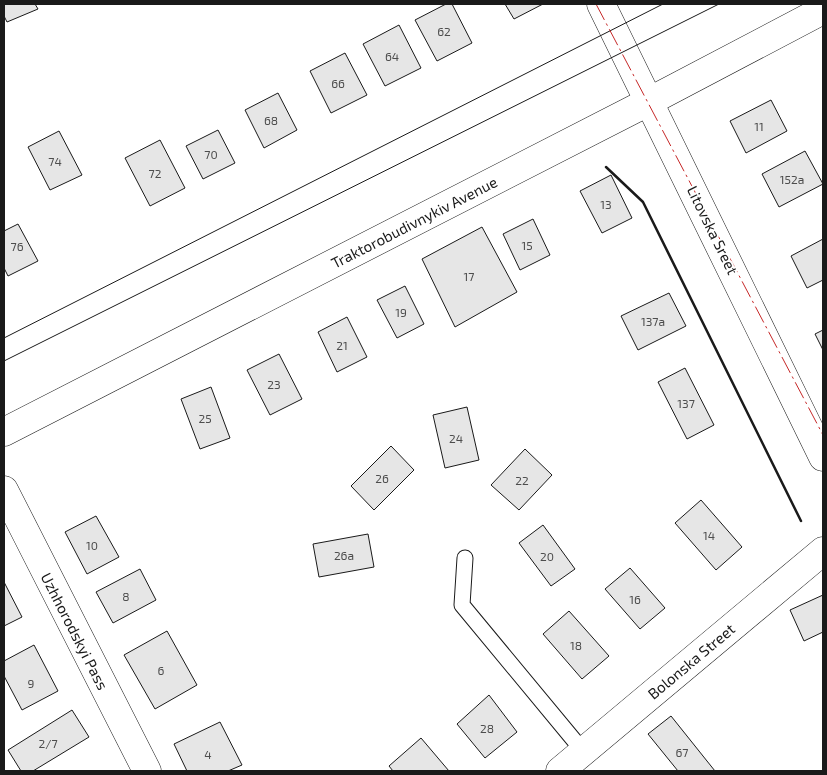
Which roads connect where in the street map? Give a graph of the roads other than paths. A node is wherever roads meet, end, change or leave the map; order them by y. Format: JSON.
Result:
{"nodes":[{"id":1,"x":601,"y":4,"type":"edge"},
{"id":2,"x":823,"y":10,"type":"edge"},
{"id":3,"x":650,"y":102,"type":"junction"},
{"id":4,"x":4,"y":432,"type":"edge"},
{"id":5,"x":823,"y":457,"type":"edge"},
{"id":6,"x":4,"y":490,"type":"edge"},
{"id":7,"x":823,"y":551,"type":"edge"},
{"id":8,"x":465,"y":558,"type":"dead end"},
{"id":9,"x":583,"y":751,"type":"junction"},
{"id":10,"x":147,"y":771,"type":"edge"},
{"id":11,"x":560,"y":771,"type":"edge"}],
"edges":[{"from":1,"to":3,"type":"street","name":"Litovska Sreet"},
{"from":2,"to":3,"type":"street","name":"Traktorobudivnykiv Avenue"},
{"from":3,"to":4,"type":"street","name":"Traktorobudivnykiv Avenue"},
{"from":3,"to":5,"type":"street","name":"Litovska Sreet"},
{"from":6,"to":10,"type":"street","name":"Uzhhorodskyi Pass"},
{"from":7,"to":9,"type":"street","name":"Bolonska Street"},
{"from":8,"to":9,"type":"lane"},
{"from":9,"to":11,"type":"street","name":"Bolonska Street"}]}
